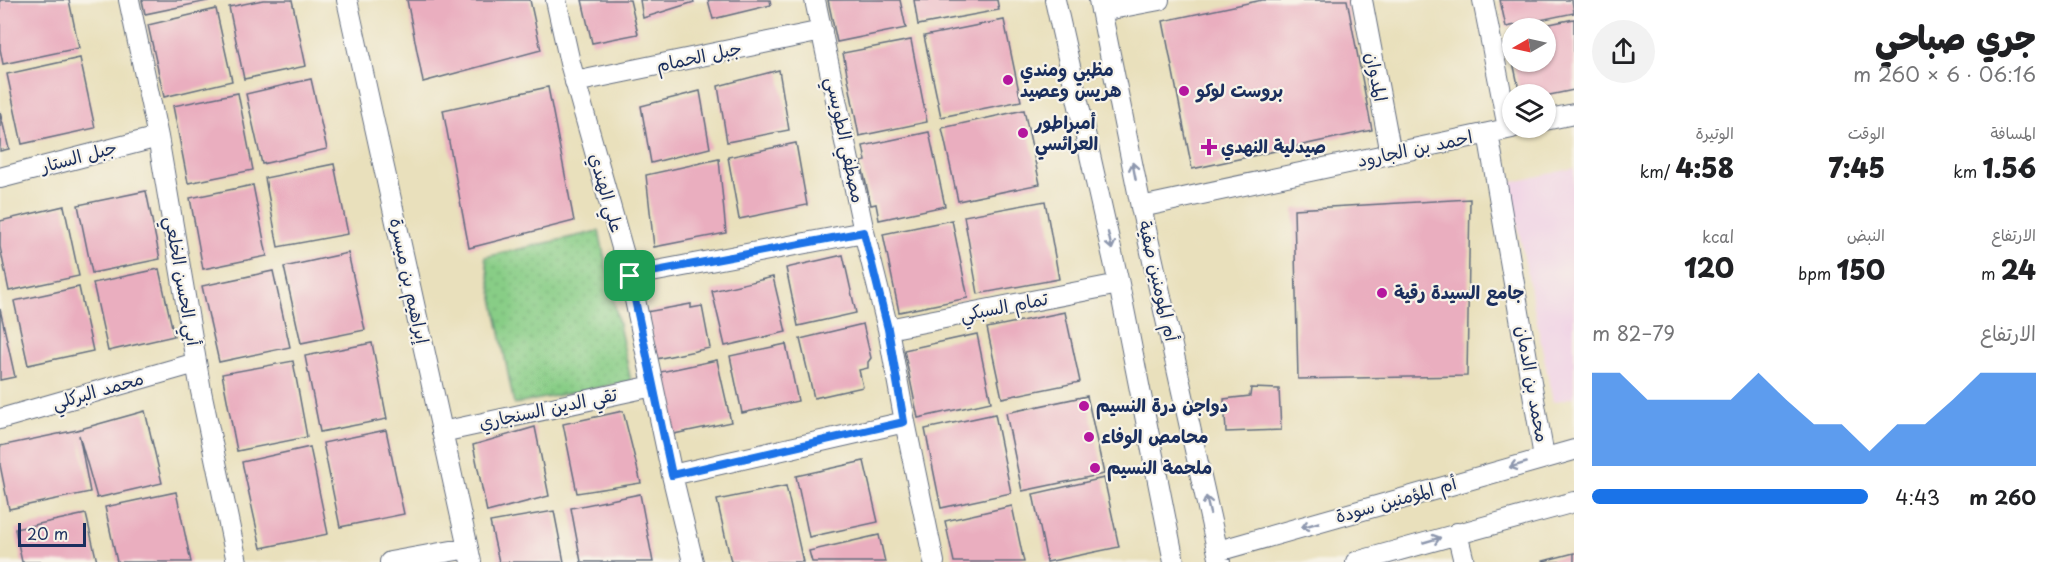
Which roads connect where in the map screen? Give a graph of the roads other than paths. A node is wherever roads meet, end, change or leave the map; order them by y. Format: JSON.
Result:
{"nodes":[{"id":1,"x":129,"y":0,"type":"edge"},
{"id":2,"x":347,"y":0,"type":"edge"},
{"id":3,"x":556,"y":0,"type":"edge"},
{"id":4,"x":815,"y":0,"type":"edge"},
{"id":5,"x":1055,"y":0,"type":"edge"},
{"id":6,"x":1159,"y":0,"type":"edge"},
{"id":7,"x":1362,"y":0,"type":"edge"},
{"id":8,"x":1483,"y":0,"type":"edge"},
{"id":9,"x":1100,"y":5,"type":"edge"},
{"id":10,"x":822,"y":31,"type":"junction"},
{"id":11,"x":575,"y":82,"type":"junction"},
{"id":12,"x":1502,"y":90,"type":"edge"},
{"id":13,"x":1574,"y":114,"type":"edge"},
{"id":14,"x":1556,"y":118,"type":"edge"},
{"id":15,"x":1502,"y":130,"type":"edge"},
{"id":16,"x":1488,"y":133,"type":"junction"},
{"id":17,"x":158,"y":136,"type":"junction"},
{"id":18,"x":1391,"y":154,"type":"junction"},
{"id":19,"x":0,"y":178,"type":"edge"},
{"id":20,"x":1141,"y":207,"type":"junction"},
{"id":21,"x":864,"y":232,"type":"junction"},
{"id":22,"x":630,"y":276,"type":"junction"},
{"id":23,"x":1119,"y":284,"type":"junction"},
{"id":24,"x":888,"y":329,"type":"junction"},
{"id":25,"x":196,"y":363,"type":"junction"},
{"id":26,"x":653,"y":387,"type":"junction"},
{"id":27,"x":0,"y":419,"type":"edge"},
{"id":28,"x":904,"y":422,"type":"junction"},
{"id":29,"x":442,"y":432,"type":"junction"},
{"id":30,"x":1574,"y":450,"type":"edge"},
{"id":31,"x":1544,"y":457,"type":"junction"},
{"id":32,"x":672,"y":475,"type":"junction"},
{"id":33,"x":1574,"y":502,"type":"edge"},
{"id":34,"x":1457,"y":533,"type":"junction"},
{"id":35,"x":469,"y":555,"type":"edge"},
{"id":36,"x":1219,"y":557,"type":"edge"},
{"id":37,"x":237,"y":562,"type":"edge"},
{"id":38,"x":390,"y":562,"type":"edge"},
{"id":39,"x":693,"y":562,"type":"edge"},
{"id":40,"x":934,"y":562,"type":"edge"},
{"id":41,"x":1174,"y":562,"type":"edge"},
{"id":42,"x":1356,"y":562,"type":"edge"},
{"id":43,"x":1464,"y":562,"type":"edge"}],
"edges":[{"from":1,"to":17,"type":"street","name":"أبي الحسن الخلعي"},
{"from":2,"to":29,"type":"street","name":"إبراهيم بن ميسرة"},
{"from":3,"to":11,"type":"street","name":"علي الهندي"},
{"from":4,"to":10,"type":"street","name":"مصطفي الطويسي"},
{"from":5,"to":23,"type":"street","one_way":true},
{"from":6,"to":9,"type":"street"},
{"from":7,"to":18,"type":"street","name":"المدوان"},
{"from":8,"to":12,"type":"street"},
{"from":20,"to":9,"type":"street","name":"أم المومنين صفية","one_way":true},
{"from":10,"to":11,"type":"street","name":"جبل الحمام"},
{"from":10,"to":21,"type":"street","name":"مصطفي الطويسي"},
{"from":11,"to":22,"type":"street","name":"علي الهندي"},
{"from":13,"to":14,"type":"street"},
{"from":15,"to":16,"type":"street","name":"احمد بن الجارود"},
{"from":16,"to":18,"type":"street","name":"احمد بن الجارود"},
{"from":16,"to":31,"type":"street","name":"محمد بن الدمان"},
{"from":17,"to":19,"type":"street","name":"جبل الستار"},
{"from":17,"to":25,"type":"street","name":"أبي الحسن الخلعي"},
{"from":18,"to":20,"type":"street","name":"احمد بن الجارود"},
{"from":36,"to":20,"type":"street","name":"أم المومنين صفية","one_way":true},
{"from":21,"to":22,"type":"street"},
{"from":21,"to":24,"type":"street","name":"مصطفي الطويسي"},
{"from":22,"to":26,"type":"street","name":"علي الهندي"},
{"from":23,"to":24,"type":"street","name":"تمام السبكي"},
{"from":23,"to":41,"type":"street"},
{"from":24,"to":28,"type":"street","name":"مصطفي الطويسي"},
{"from":25,"to":27,"type":"street","name":"محمد البركلي"},
{"from":25,"to":37,"type":"street","name":"أبي الحسن الخلعي"},
{"from":26,"to":29,"type":"street","name":"تقي الدين السنجاري"},
{"from":26,"to":32,"type":"street","name":"علي الهندي"},
{"from":28,"to":32,"type":"street"},
{"from":28,"to":40,"type":"street","name":"مصطفي الطويسي"},
{"from":29,"to":35,"type":"street","name":"إبراهيم بن ميسرة"},
{"from":30,"to":31,"type":"street","name":"أم المؤمنين سودة"},
{"from":31,"to":36,"type":"street","name":"أم المؤمنين سودة","one_way":true},
{"from":32,"to":39,"type":"street","name":"علي الهندي"},
{"from":33,"to":34,"type":"street"},
{"from":42,"to":34,"type":"street","one_way":true},
{"from":34,"to":43,"type":"street"},
{"from":35,"to":38,"type":"street"}]}
